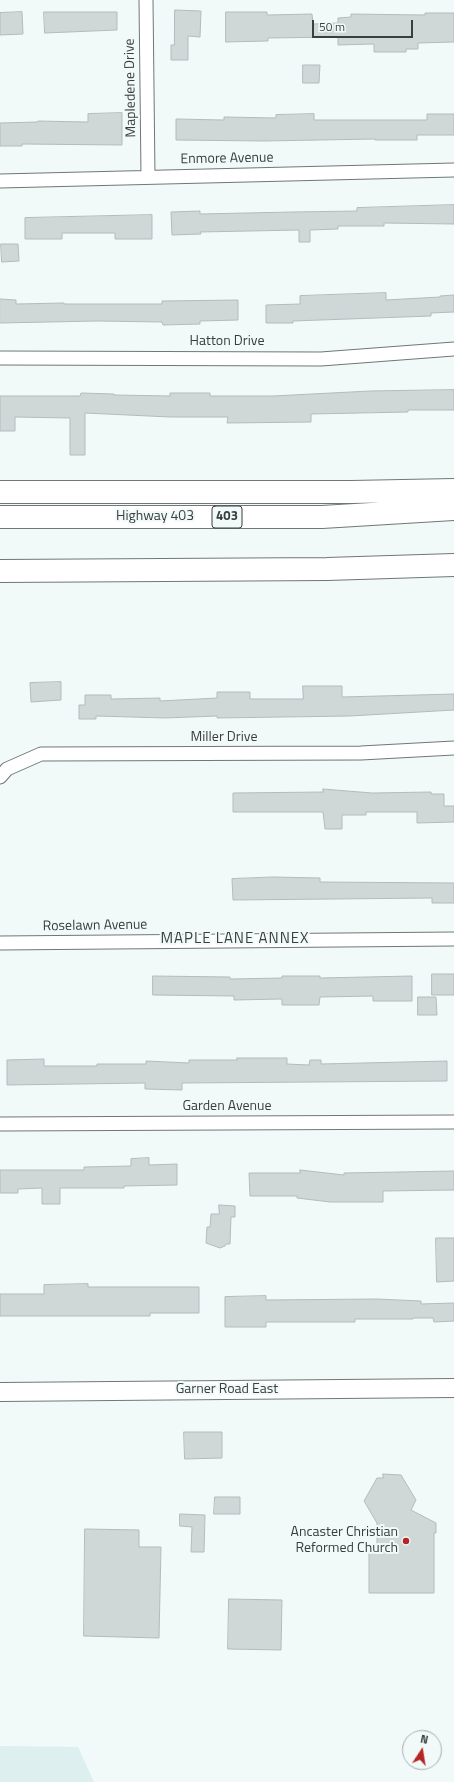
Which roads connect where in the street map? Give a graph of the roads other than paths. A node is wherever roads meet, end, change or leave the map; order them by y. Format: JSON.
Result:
{"nodes":[{"id":1,"x":146,"y":0,"type":"edge"},
{"id":2,"x":454,"y":170,"type":"edge"},
{"id":3,"x":148,"y":176,"type":"junction"},
{"id":4,"x":0,"y":182,"type":"edge"},
{"id":5,"x":454,"y":349,"type":"edge"},
{"id":6,"x":0,"y":358,"type":"edge"},
{"id":7,"x":454,"y":490,"type":"edge"},
{"id":8,"x":0,"y":492,"type":"edge"},
{"id":9,"x":454,"y":509,"type":"edge"},
{"id":10,"x":0,"y":518,"type":"edge"},
{"id":11,"x":454,"y":565,"type":"edge"},
{"id":12,"x":0,"y":571,"type":"edge"},
{"id":13,"x":454,"y":748,"type":"edge"},
{"id":14,"x":0,"y":777,"type":"edge"},
{"id":15,"x":454,"y":939,"type":"edge"},
{"id":16,"x":0,"y":943,"type":"edge"},
{"id":17,"x":454,"y":1122,"type":"edge"},
{"id":18,"x":0,"y":1124,"type":"edge"},
{"id":19,"x":454,"y":1388,"type":"edge"},
{"id":20,"x":0,"y":1392,"type":"edge"}],
"edges":[{"from":1,"to":3,"type":"street","name":"Mapledene Drive"},
{"from":2,"to":3,"type":"street","name":"Enmore Avenue"},
{"from":3,"to":4,"type":"street","name":"Enmore Avenue"},
{"from":5,"to":6,"type":"street","name":"Hatton Drive"},
{"from":7,"to":8,"type":"highway"},
{"from":9,"to":10,"type":"highway","name":"Highway 403","number":"403"},
{"from":11,"to":12,"type":"highway"},
{"from":13,"to":14,"type":"street","name":"Miller Drive"},
{"from":15,"to":16,"type":"street","name":"Roselawn Avenue"},
{"from":17,"to":18,"type":"street","name":"Garden Avenue"},
{"from":19,"to":20,"type":"main road","name":"Garner Road East"}]}
